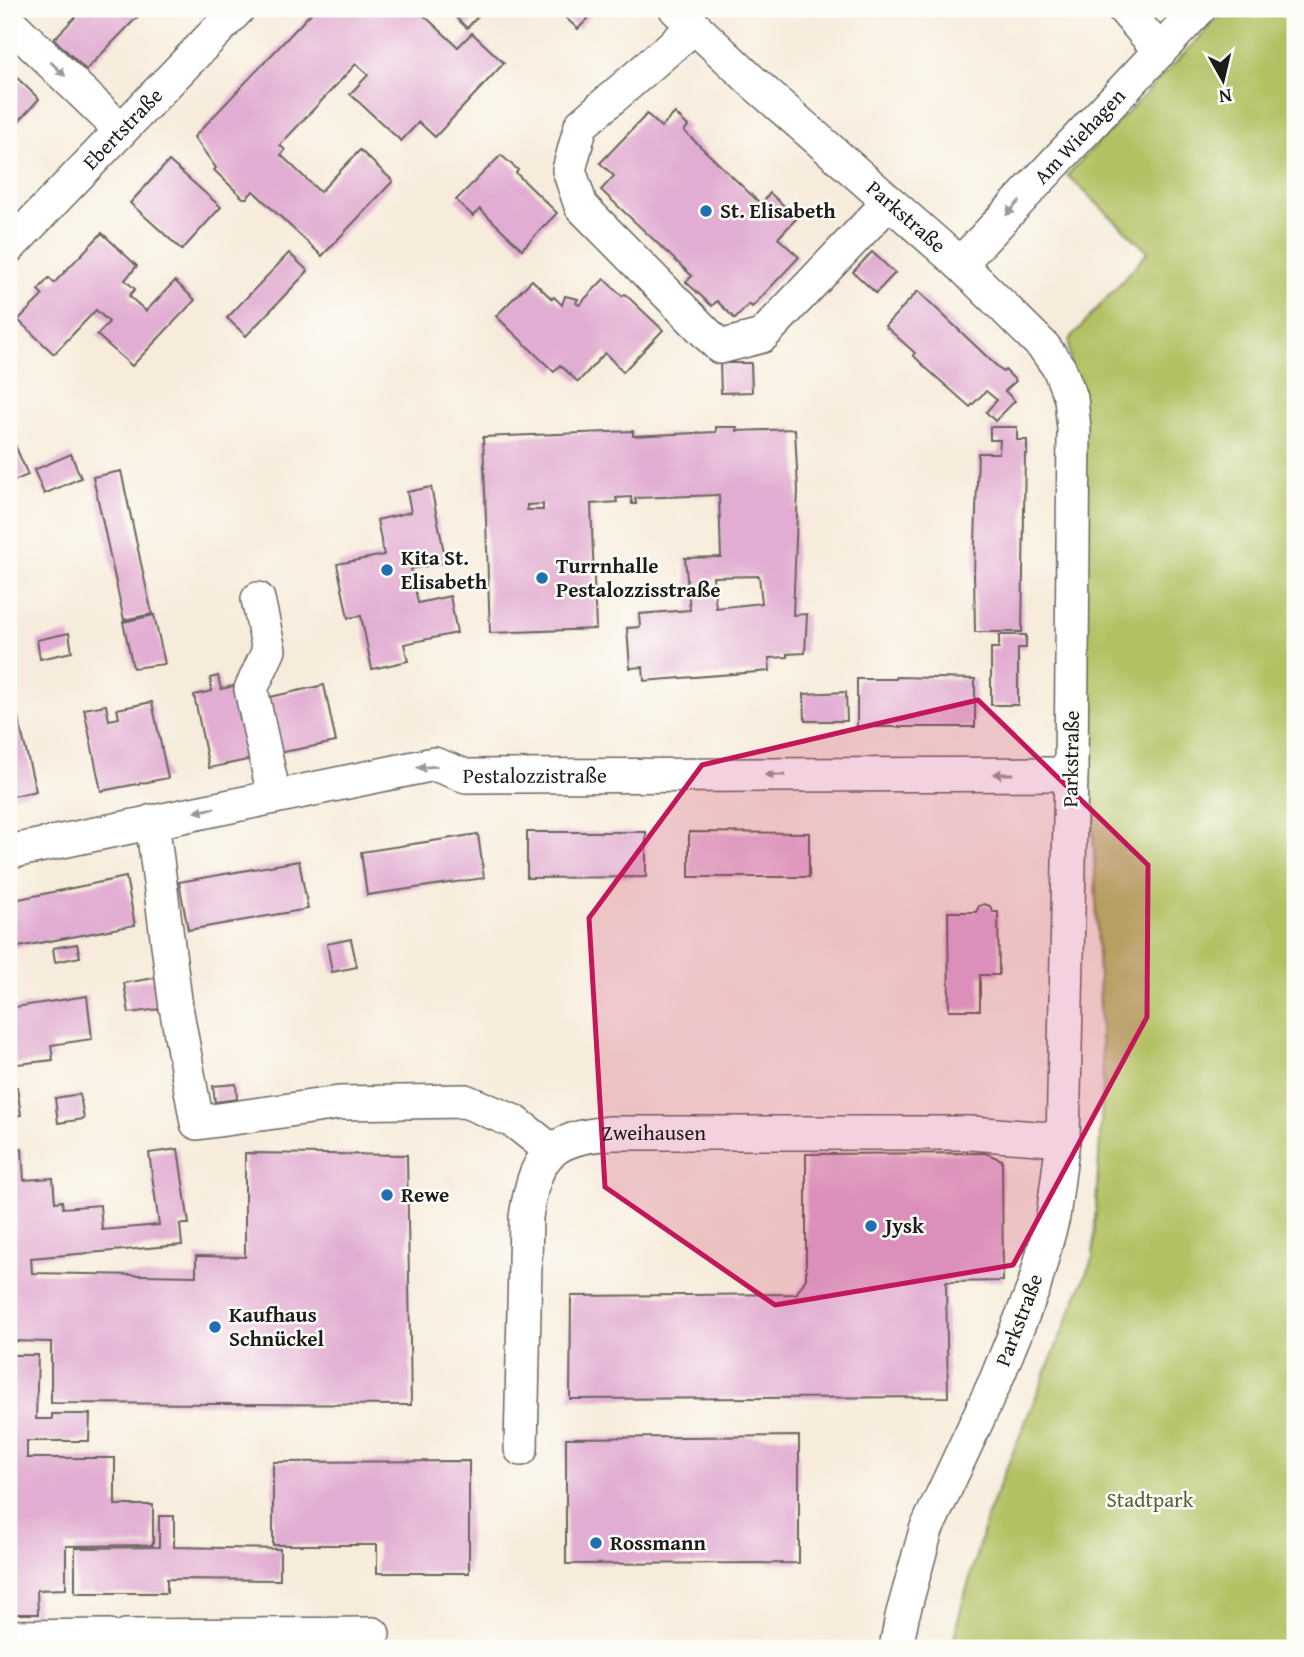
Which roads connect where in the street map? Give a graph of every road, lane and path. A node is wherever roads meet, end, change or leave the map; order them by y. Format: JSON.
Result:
{"nodes":[{"id":1,"x":238,"y":9,"type":"edge"},
{"id":2,"x":1124,"y":9,"type":"edge"},
{"id":3,"x":1199,"y":9,"type":"edge"},
{"id":4,"x":685,"y":18,"type":"edge"},
{"id":5,"x":9,"y":22,"type":"edge"},
{"id":6,"x":1160,"y":51,"type":"junction"},
{"id":7,"x":121,"y":130,"type":"junction"},
{"id":8,"x":888,"y":203,"type":"junction"},
{"id":9,"x":9,"y":247,"type":"edge"},
{"id":10,"x":960,"y":264,"type":"junction"},
{"id":11,"x":258,"y":599,"type":"dead end"},
{"id":12,"x":1071,"y":774,"type":"junction"},
{"id":13,"x":274,"y":796,"type":"junction"},
{"id":14,"x":152,"y":821,"type":"junction"},
{"id":15,"x":9,"y":852,"type":"edge"},
{"id":16,"x":1063,"y":1140,"type":"junction"},
{"id":17,"x":551,"y":1151,"type":"junction"},
{"id":18,"x":521,"y":1449,"type":"dead end"},
{"id":19,"x":373,"y":1634,"type":"dead end"},
{"id":20,"x":9,"y":1637,"type":"edge"},
{"id":21,"x":200,"y":1642,"type":"edge"},
{"id":22,"x":896,"y":1648,"type":"edge"}],
"edges":[{"from":1,"to":7,"type":"street","name":"Ebertstraße"},
{"from":2,"to":6,"type":"street"},
{"from":3,"to":6,"type":"street","name":"Am Wiehagen"},
{"from":4,"to":8,"type":"street","name":"Parkstraße"},
{"from":4,"to":8,"type":"street"},
{"from":5,"to":7,"type":"street","one_way":true},
{"from":6,"to":10,"type":"street","name":"Am Wiehagen","one_way":true},
{"from":7,"to":9,"type":"street","name":"Ebertstraße"},
{"from":8,"to":10,"type":"street","name":"Parkstraße"},
{"from":10,"to":12,"type":"street","name":"Parkstraße"},
{"from":11,"to":13,"type":"street"},
{"from":12,"to":13,"type":"street","name":"Pestalozzistraße","one_way":true},
{"from":12,"to":16,"type":"street","name":"Parkstraße"},
{"from":13,"to":14,"type":"street","name":"Pestalozzistraße","one_way":true},
{"from":14,"to":15,"type":"street","name":"Pestalozzistraße"},
{"from":14,"to":17,"type":"street"},
{"from":16,"to":17,"type":"street","name":"Zweihausen"},
{"from":16,"to":22,"type":"street","name":"Parkstraße"},
{"from":17,"to":18,"type":"street"},
{"from":19,"to":21,"type":"street"},
{"from":20,"to":21,"type":"street"}]}
